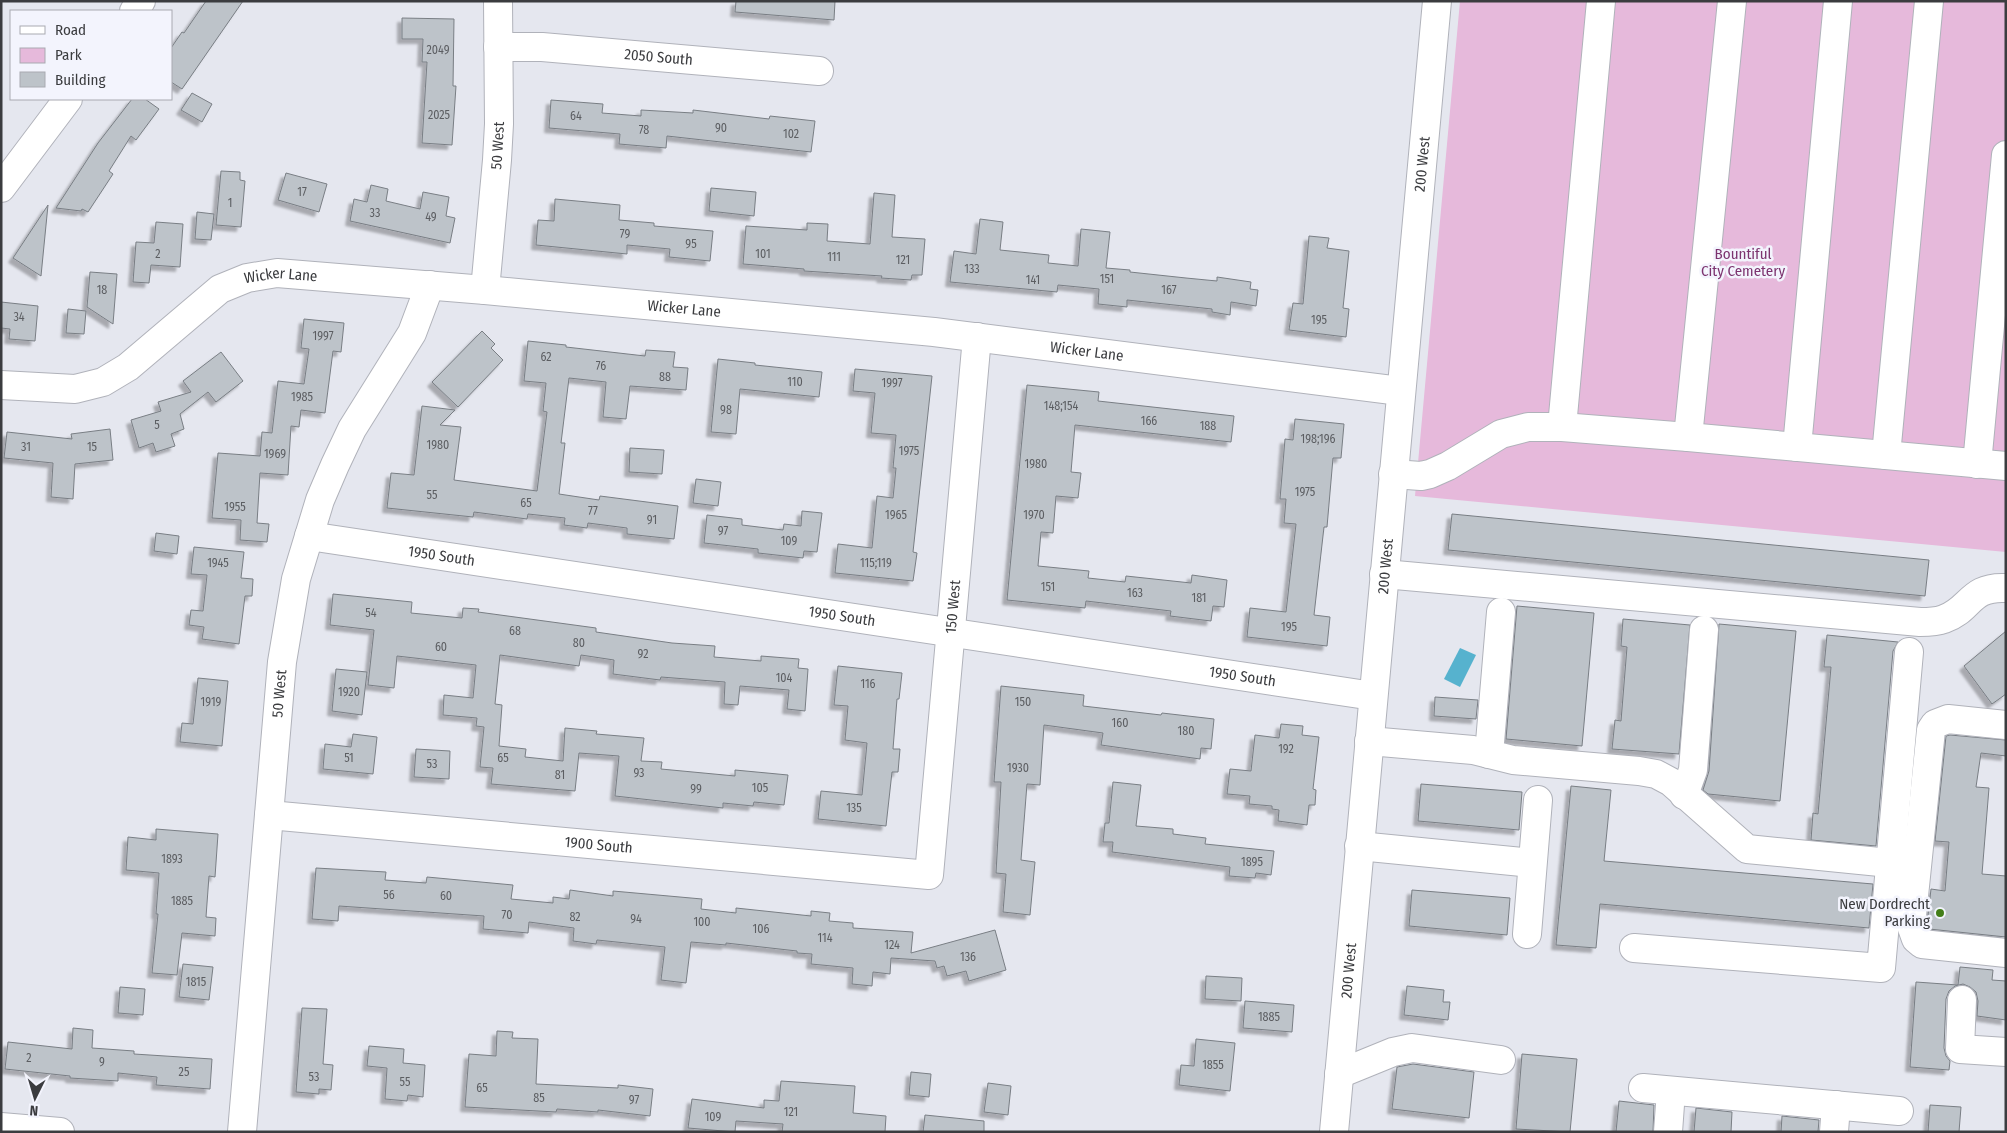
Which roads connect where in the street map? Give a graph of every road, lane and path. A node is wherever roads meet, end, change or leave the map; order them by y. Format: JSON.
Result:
{"nodes":[{"id":1,"x":498,"y":1,"type":"edge"},
{"id":2,"x":1437,"y":1,"type":"edge"},
{"id":3,"x":1601,"y":1,"type":"edge"},
{"id":4,"x":1732,"y":1,"type":"edge"},
{"id":5,"x":1838,"y":1,"type":"edge"},
{"id":6,"x":1929,"y":1,"type":"edge"},
{"id":7,"x":498,"y":47,"type":"junction"},
{"id":8,"x":819,"y":71,"type":"dead end"},
{"id":9,"x":67,"y":100,"type":"edge"},
{"id":10,"x":2006,"y":155,"type":"edge"},
{"id":11,"x":1,"y":188,"type":"edge"},
{"id":12,"x":430,"y":285,"type":"junction"},
{"id":13,"x":484,"y":290,"type":"junction"},
{"id":14,"x":977,"y":337,"type":"junction"},
{"id":15,"x":1,"y":385,"type":"edge"},
{"id":16,"x":1400,"y":391,"type":"junction"},
{"id":17,"x":1562,"y":427,"type":"junction"},
{"id":18,"x":1688,"y":437,"type":"junction"},
{"id":19,"x":1797,"y":447,"type":"junction"},
{"id":20,"x":1886,"y":455,"type":"junction"},
{"id":21,"x":1977,"y":464,"type":"junction"},
{"id":22,"x":2006,"y":466,"type":"edge"},
{"id":23,"x":1393,"y":474,"type":"junction"},
{"id":24,"x":309,"y":536,"type":"junction"},
{"id":25,"x":1384,"y":574,"type":"junction"},
{"id":26,"x":2006,"y":588,"type":"edge"},
{"id":27,"x":1501,"y":612,"type":"dead end"},
{"id":28,"x":1704,"y":630,"type":"dead end"},
{"id":29,"x":951,"y":633,"type":"junction"},
{"id":30,"x":1909,"y":652,"type":"dead end"},
{"id":31,"x":1373,"y":696,"type":"junction"},
{"id":32,"x":2006,"y":725,"type":"edge"},
{"id":33,"x":1369,"y":741,"type":"junction"},
{"id":34,"x":1489,"y":754,"type":"junction"},
{"id":35,"x":1684,"y":795,"type":"junction"},
{"id":36,"x":1538,"y":800,"type":"dead end"},
{"id":37,"x":269,"y":815,"type":"junction"},
{"id":38,"x":1359,"y":846,"type":"junction"},
{"id":39,"x":1532,"y":863,"type":"junction"},
{"id":40,"x":1890,"y":863,"type":"junction"},
{"id":41,"x":929,"y":875,"type":"joint"},
{"id":42,"x":1527,"y":934,"type":"dead end"},
{"id":43,"x":1634,"y":948,"type":"dead end"},
{"id":44,"x":2006,"y":953,"type":"edge"},
{"id":45,"x":1962,"y":1000,"type":"dead end"},
{"id":46,"x":2006,"y":1052,"type":"edge"},
{"id":47,"x":1500,"y":1060,"type":"dead end"},
{"id":48,"x":1339,"y":1074,"type":"junction"},
{"id":49,"x":1643,"y":1088,"type":"dead end"},
{"id":50,"x":1671,"y":1091,"type":"junction"},
{"id":51,"x":1836,"y":1105,"type":"junction"},
{"id":52,"x":1899,"y":1110,"type":"dead end"},
{"id":53,"x":1,"y":1127,"type":"edge"},
{"id":54,"x":60,"y":1132,"type":"edge"},
{"id":55,"x":242,"y":1132,"type":"edge"},
{"id":56,"x":1334,"y":1132,"type":"edge"},
{"id":57,"x":1668,"y":1132,"type":"edge"},
{"id":58,"x":1834,"y":1132,"type":"edge"}],
"edges":[{"from":1,"to":7,"type":"street","name":"50 West"},
{"from":2,"to":16,"type":"street","name":"200 West"},
{"from":3,"to":17,"type":"street"},
{"from":4,"to":18,"type":"street"},
{"from":5,"to":19,"type":"street"},
{"from":6,"to":20,"type":"street"},
{"from":7,"to":8,"type":"street","name":"2050 South"},
{"from":7,"to":13,"type":"street","name":"50 West"},
{"from":9,"to":11,"type":"street"},
{"from":10,"to":21,"type":"street"},
{"from":12,"to":13,"type":"street","name":"Wicker Lane"},
{"from":12,"to":15,"type":"street","name":"Wicker Lane"},
{"from":12,"to":24,"type":"street","name":"50 West"},
{"from":13,"to":14,"type":"street","name":"Wicker Lane"},
{"from":14,"to":16,"type":"street","name":"Wicker Lane"},
{"from":14,"to":29,"type":"street","name":"150 West"},
{"from":16,"to":23,"type":"street","name":"200 West"},
{"from":17,"to":18,"type":"street"},
{"from":17,"to":23,"type":"street"},
{"from":18,"to":19,"type":"street"},
{"from":19,"to":20,"type":"street"},
{"from":20,"to":21,"type":"street"},
{"from":21,"to":22,"type":"street"},
{"from":23,"to":25,"type":"street","name":"200 West"},
{"from":24,"to":29,"type":"street","name":"1950 South"},
{"from":24,"to":37,"type":"street","name":"50 West"},
{"from":25,"to":26,"type":"street"},
{"from":25,"to":31,"type":"street","name":"200 West"},
{"from":27,"to":34,"type":"street"},
{"from":28,"to":35,"type":"street"},
{"from":29,"to":31,"type":"street","name":"1950 South"},
{"from":29,"to":41,"type":"street","name":"150 West"},
{"from":30,"to":40,"type":"street"},
{"from":31,"to":33,"type":"street","name":"200 West"},
{"from":32,"to":44,"type":"street"},
{"from":33,"to":34,"type":"street"},
{"from":33,"to":38,"type":"street","name":"200 West"},
{"from":34,"to":35,"type":"street"},
{"from":35,"to":40,"type":"street"},
{"from":36,"to":39,"type":"street"},
{"from":37,"to":41,"type":"street","name":"1900 South"},
{"from":37,"to":55,"type":"street","name":"50 West"},
{"from":38,"to":39,"type":"street"},
{"from":38,"to":48,"type":"street","name":"200 West"},
{"from":39,"to":42,"type":"street"},
{"from":40,"to":43,"type":"street"},
{"from":45,"to":46,"type":"street"},
{"from":47,"to":48,"type":"street"},
{"from":48,"to":56,"type":"street","name":"200 West"},
{"from":49,"to":50,"type":"street"},
{"from":50,"to":51,"type":"street"},
{"from":50,"to":57,"type":"street"},
{"from":51,"to":52,"type":"street"},
{"from":51,"to":58,"type":"street"},
{"from":53,"to":54,"type":"street"}]}
